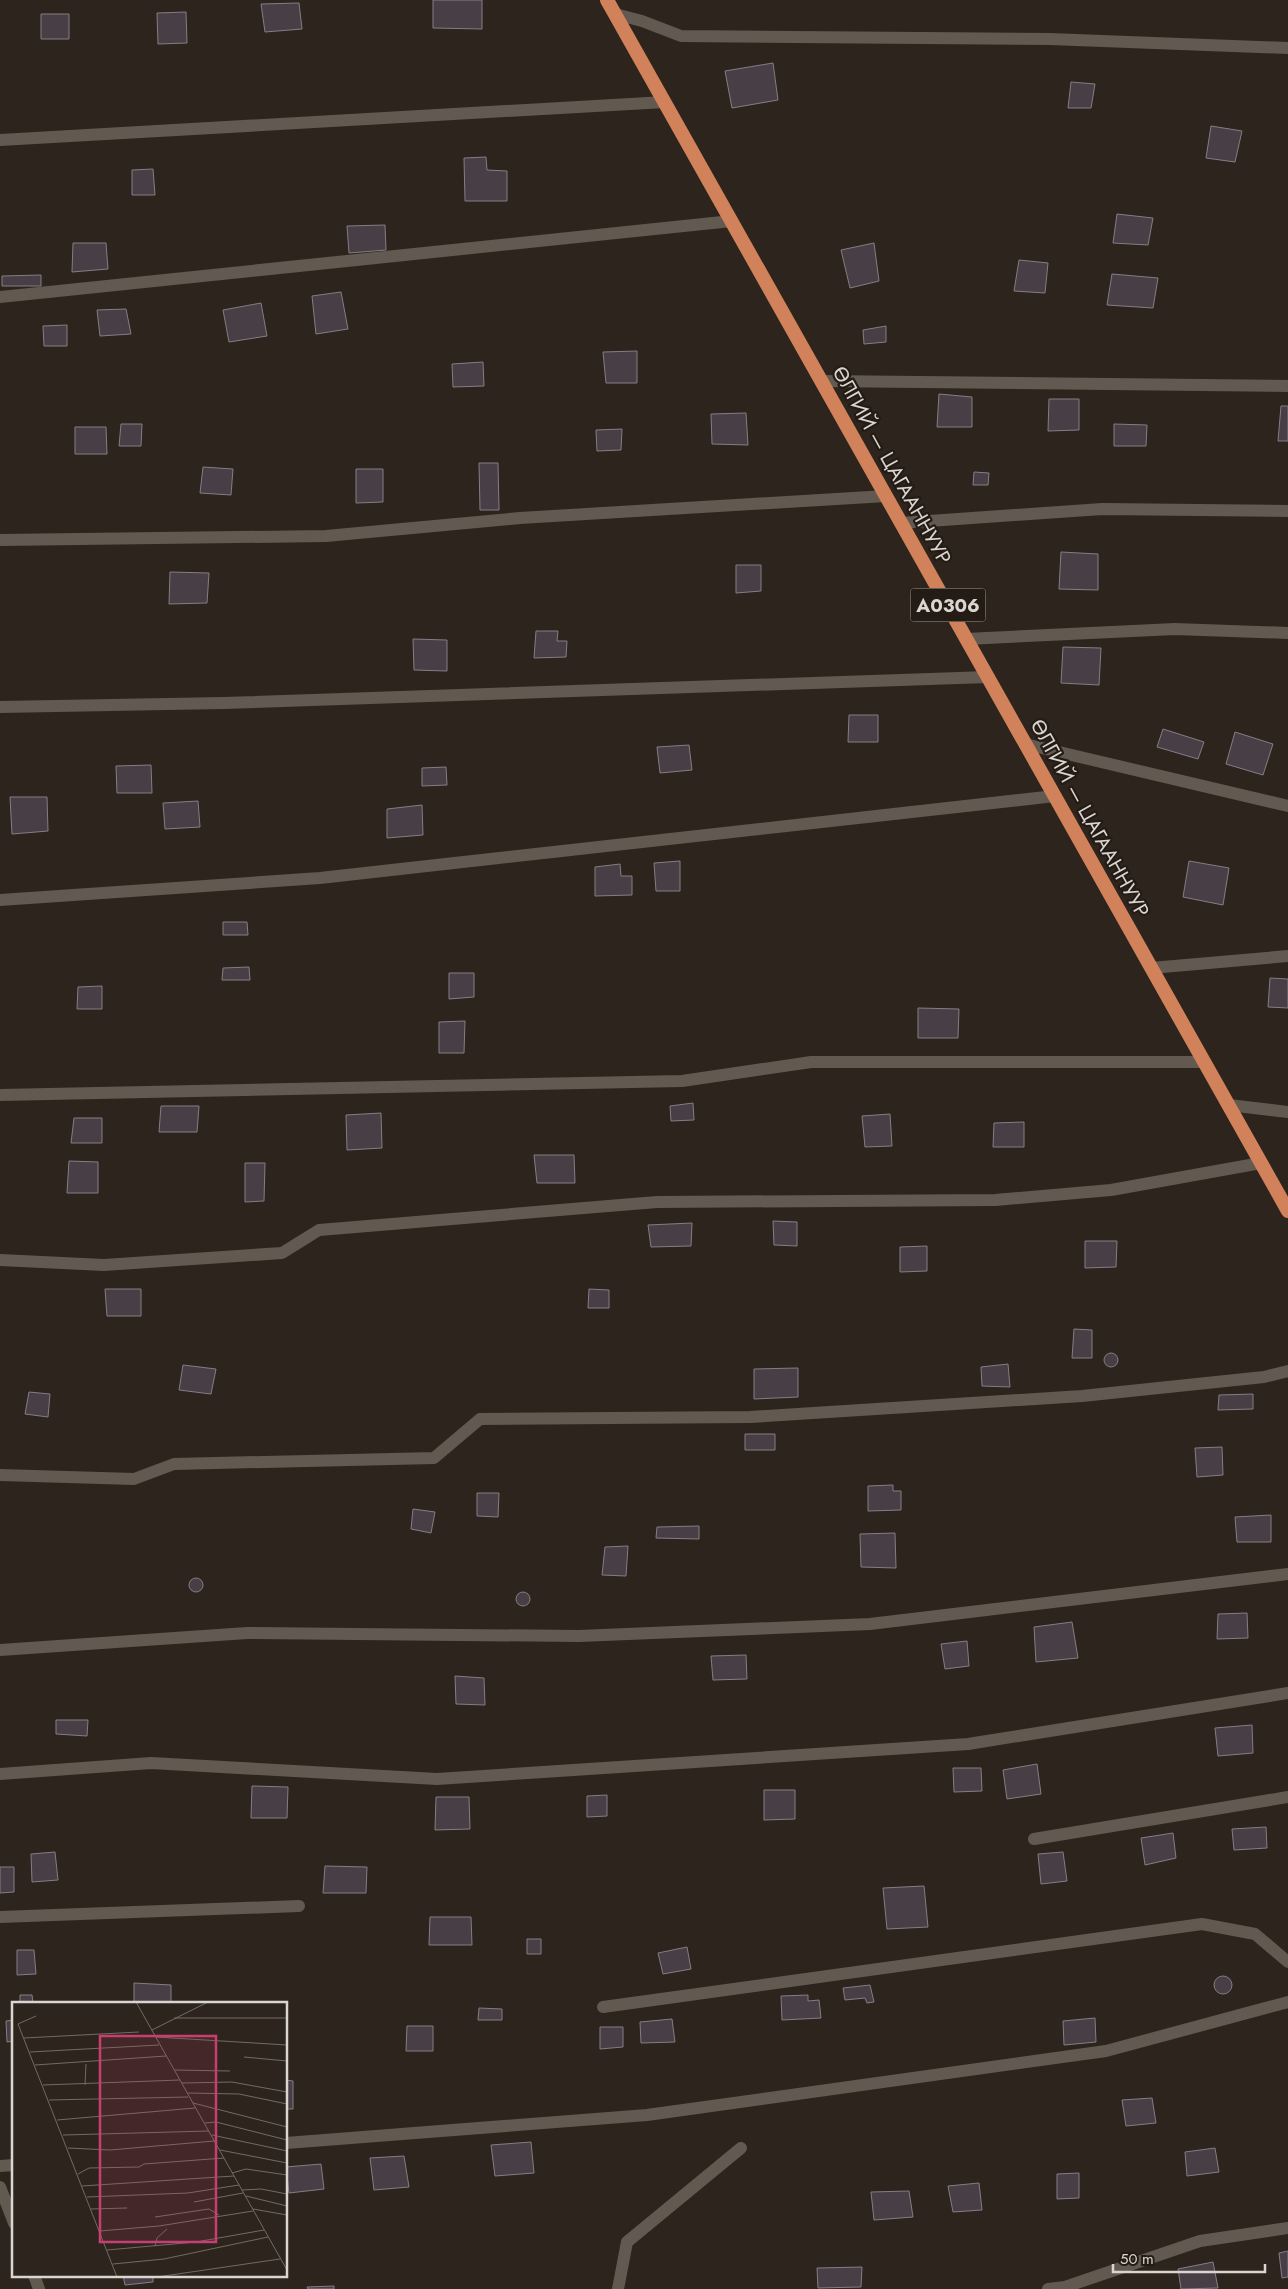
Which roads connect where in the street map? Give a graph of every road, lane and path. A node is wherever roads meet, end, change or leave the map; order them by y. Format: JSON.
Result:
{"nodes":[{"id":1,"x":607,"y":0,"type":"edge"},
{"id":2,"x":615,"y":14,"type":"junction"},
{"id":3,"x":1288,"y":48,"type":"edge"},
{"id":4,"x":664,"y":102,"type":"junction"},
{"id":5,"x":0,"y":140,"type":"edge"},
{"id":6,"x":732,"y":221,"type":"junction"},
{"id":7,"x":0,"y":297,"type":"edge"},
{"id":8,"x":821,"y":380,"type":"junction"},
{"id":9,"x":1288,"y":386,"type":"edge"},
{"id":10,"x":886,"y":496,"type":"junction"},
{"id":11,"x":1288,"y":512,"type":"edge"},
{"id":12,"x":902,"y":523,"type":"junction"},
{"id":13,"x":0,"y":540,"type":"edge"},
{"id":14,"x":1288,"y":633,"type":"edge"},
{"id":15,"x":966,"y":639,"type":"junction"},
{"id":16,"x":988,"y":677,"type":"junction"},
{"id":17,"x":0,"y":706,"type":"edge"},
{"id":18,"x":1025,"y":744,"type":"junction"},
{"id":19,"x":1055,"y":796,"type":"junction"},
{"id":20,"x":1288,"y":806,"type":"edge"},
{"id":21,"x":0,"y":900,"type":"edge"},
{"id":22,"x":1288,"y":956,"type":"edge"},
{"id":23,"x":1151,"y":968,"type":"junction"},
{"id":24,"x":1204,"y":1062,"type":"junction"},
{"id":25,"x":0,"y":1095,"type":"edge"},
{"id":26,"x":1229,"y":1105,"type":"junction"},
{"id":27,"x":1288,"y":1112,"type":"edge"},
{"id":28,"x":1261,"y":1163,"type":"junction"},
{"id":29,"x":1288,"y":1211,"type":"edge"},
{"id":30,"x":0,"y":1260,"type":"edge"},
{"id":31,"x":1288,"y":1372,"type":"edge"},
{"id":32,"x":0,"y":1475,"type":"edge"},
{"id":33,"x":1288,"y":1574,"type":"edge"},
{"id":34,"x":0,"y":1650,"type":"edge"},
{"id":35,"x":1288,"y":1693,"type":"edge"},
{"id":36,"x":0,"y":1774,"type":"edge"},
{"id":37,"x":1288,"y":1797,"type":"edge"},
{"id":38,"x":1034,"y":1839,"type":"dead end"},
{"id":39,"x":299,"y":1906,"type":"dead end"},
{"id":40,"x":0,"y":1917,"type":"edge"},
{"id":41,"x":1288,"y":1962,"type":"edge"},
{"id":42,"x":1288,"y":2002,"type":"edge"},
{"id":43,"x":603,"y":2008,"type":"dead end"},
{"id":44,"x":288,"y":2144,"type":"edge"},
{"id":45,"x":741,"y":2148,"type":"dead end"},
{"id":46,"x":0,"y":2187,"type":"edge"},
{"id":47,"x":12,"y":2218,"type":"edge"},
{"id":48,"x":1288,"y":2228,"type":"edge"},
{"id":49,"x":34,"y":2276,"type":"edge"},
{"id":50,"x":39,"y":2289,"type":"edge"},
{"id":51,"x":618,"y":2289,"type":"edge"},
{"id":52,"x":1048,"y":2289,"type":"edge"}],
"edges":[{"from":1,"to":2,"type":"highway","name":"ӨЛГИЙ — ЦАГААННУУР","number":"A0306"},
{"from":2,"to":3,"type":"street"},
{"from":2,"to":4,"type":"highway","name":"ӨЛГИЙ — ЦАГААННУУР","number":"A0306"},
{"from":4,"to":5,"type":"street"},
{"from":4,"to":6,"type":"highway","name":"ӨЛГИЙ — ЦАГААННУУР","number":"A0306"},
{"from":6,"to":7,"type":"street"},
{"from":6,"to":8,"type":"highway","name":"ӨЛГИЙ — ЦАГААННУУР","number":"A0306"},
{"from":8,"to":9,"type":"street"},
{"from":8,"to":10,"type":"highway","name":"ӨЛГИЙ — ЦАГААННУУР","number":"A0306"},
{"from":10,"to":12,"type":"highway","name":"ӨЛГИЙ — ЦАГААННУУР","number":"A0306"},
{"from":10,"to":13,"type":"street"},
{"from":11,"to":12,"type":"street"},
{"from":12,"to":15,"type":"highway","name":"ӨЛГИЙ — ЦАГААННУУР","number":"A0306"},
{"from":14,"to":15,"type":"street"},
{"from":15,"to":16,"type":"highway","name":"ӨЛГИЙ — ЦАГААННУУР","number":"A0306"},
{"from":16,"to":17,"type":"street"},
{"from":16,"to":18,"type":"highway","name":"ӨЛГИЙ — ЦАГААННУУР","number":"A0306"},
{"from":18,"to":19,"type":"highway","name":"ӨЛГИЙ — ЦАГААННУУР","number":"A0306"},
{"from":18,"to":20,"type":"street"},
{"from":19,"to":21,"type":"street"},
{"from":19,"to":23,"type":"highway","name":"ӨЛГИЙ — ЦАГААННУУР","number":"A0306"},
{"from":22,"to":23,"type":"street"},
{"from":23,"to":24,"type":"highway","name":"ӨЛГИЙ — ЦАГААННУУР","number":"A0306"},
{"from":24,"to":25,"type":"street"},
{"from":24,"to":26,"type":"highway","name":"ӨЛГИЙ — ЦАГААННУУР","number":"A0306"},
{"from":26,"to":27,"type":"street"},
{"from":26,"to":28,"type":"highway","name":"ӨЛГИЙ — ЦАГААННУУР","number":"A0306"},
{"from":28,"to":29,"type":"highway","name":"ӨЛГИЙ — ЦАГААННУУР","number":"A0306"},
{"from":28,"to":30,"type":"street"},
{"from":31,"to":32,"type":"street"},
{"from":33,"to":34,"type":"street"},
{"from":35,"to":36,"type":"street"},
{"from":37,"to":38,"type":"street"},
{"from":39,"to":40,"type":"street"},
{"from":41,"to":43,"type":"street"},
{"from":42,"to":44,"type":"street"},
{"from":45,"to":51,"type":"street"},
{"from":46,"to":47,"type":"street"},
{"from":48,"to":52,"type":"street"},
{"from":49,"to":50,"type":"street"}]}
